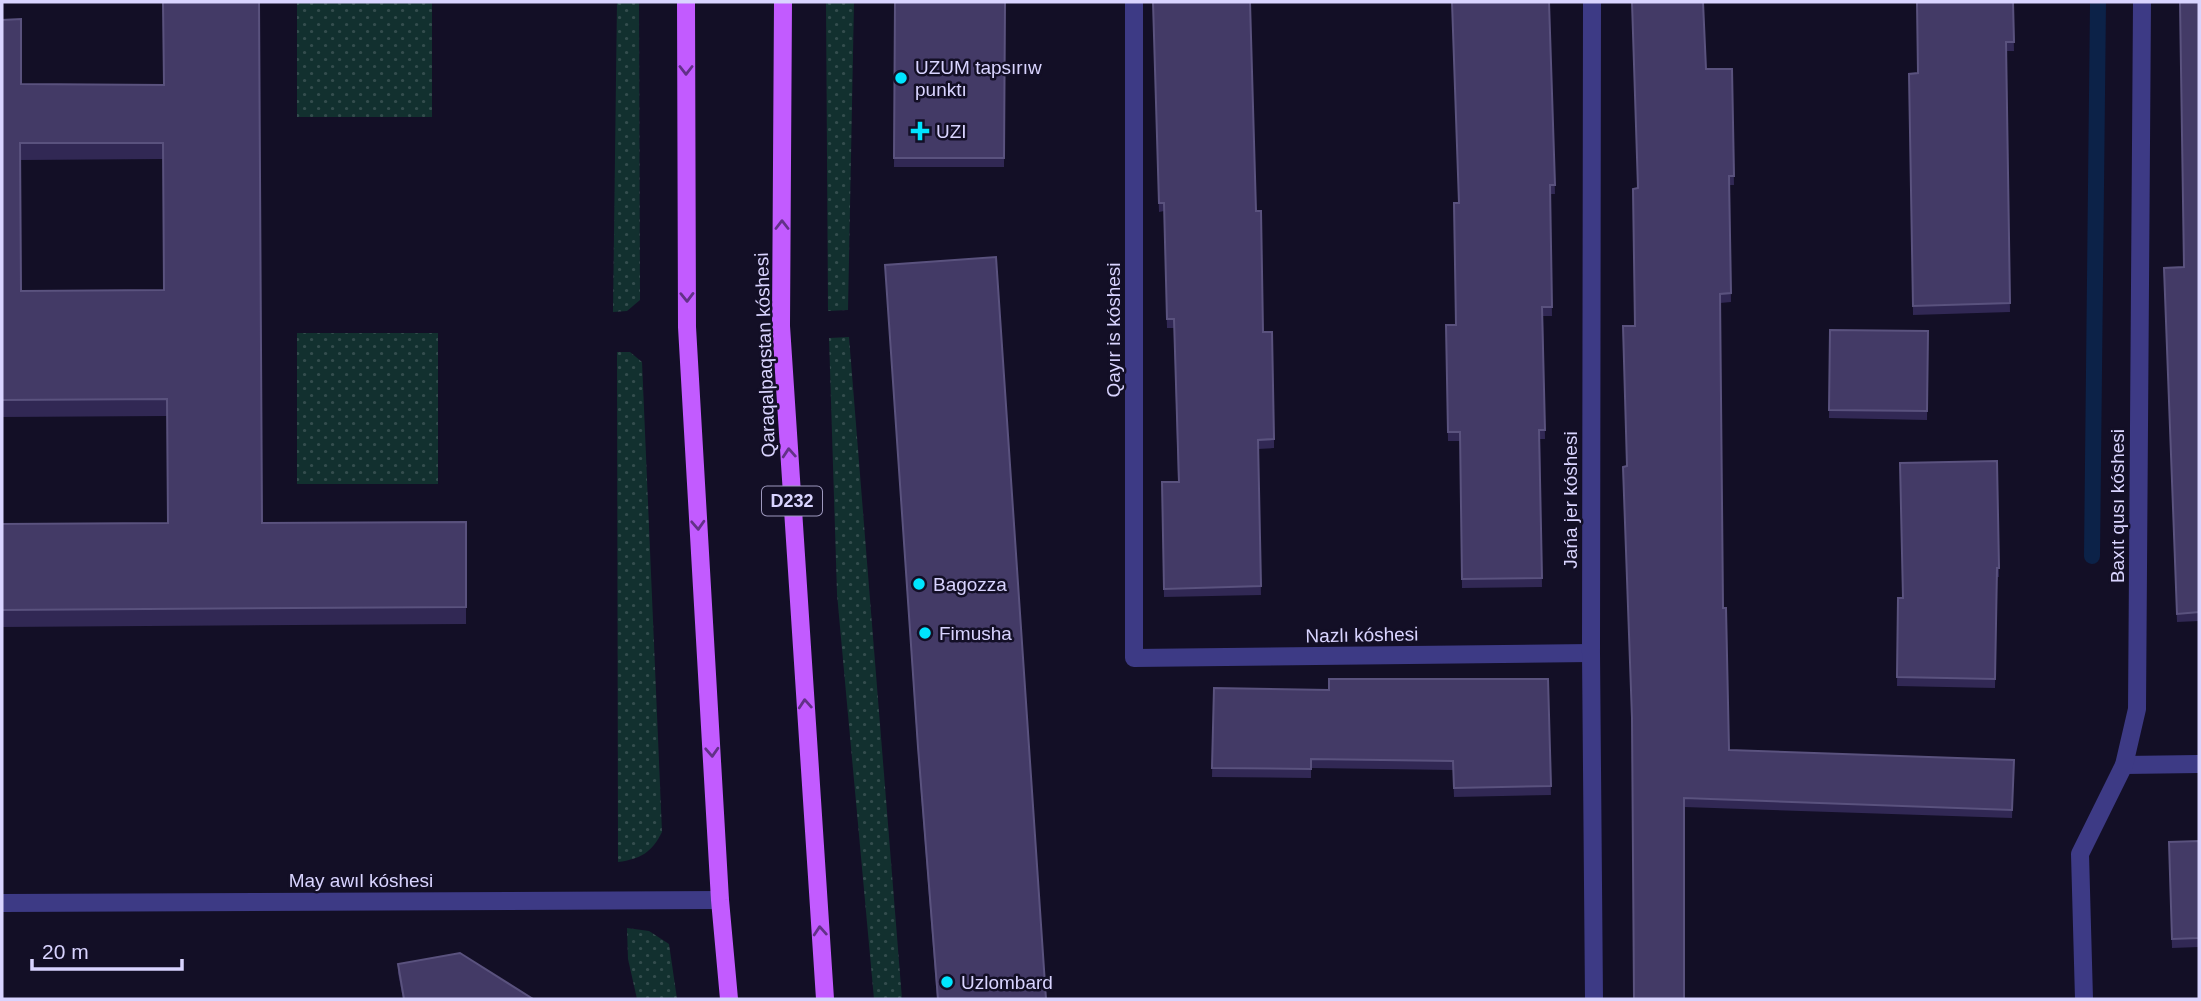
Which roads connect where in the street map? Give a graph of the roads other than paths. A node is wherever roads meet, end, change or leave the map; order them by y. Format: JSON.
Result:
{"nodes":[{"id":1,"x":686,"y":2,"type":"edge"},
{"id":2,"x":783,"y":2,"type":"edge"},
{"id":3,"x":1134,"y":2,"type":"edge"},
{"id":4,"x":1592,"y":2,"type":"edge"},
{"id":5,"x":2142,"y":2,"type":"edge"},
{"id":6,"x":1591,"y":653,"type":"junction"},
{"id":7,"x":1134,"y":658,"type":"joint"},
{"id":8,"x":2199,"y":764,"type":"edge"},
{"id":9,"x":2124,"y":765,"type":"junction"},
{"id":10,"x":720,"y":900,"type":"junction"},
{"id":11,"x":2,"y":903,"type":"edge"},
{"id":12,"x":729,"y":999,"type":"edge"},
{"id":13,"x":825,"y":999,"type":"edge"},
{"id":14,"x":1594,"y":999,"type":"edge"},
{"id":15,"x":2084,"y":999,"type":"edge"}],
"edges":[{"from":1,"to":10,"type":"main road","one_way":true},
{"from":13,"to":2,"type":"main road","name":"Qaraqalpaqstan kóshesi","number":"D232","one_way":true},
{"from":3,"to":7,"type":"street","name":"Qayır is kóshesi"},
{"from":4,"to":6,"type":"street","name":"Jańa jer kóshesi"},
{"from":5,"to":9,"type":"street","name":"Baxıt qusı kóshesi"},
{"from":6,"to":7,"type":"street","name":"Nazlı kóshesi"},
{"from":6,"to":14,"type":"street","name":"Jańa jer kóshesi"},
{"from":8,"to":9,"type":"street"},
{"from":9,"to":15,"type":"street","name":"Baxıt qusı kóshesi"},
{"from":10,"to":11,"type":"street","name":"May awıl kóshesi"},
{"from":10,"to":12,"type":"main road"}]}
